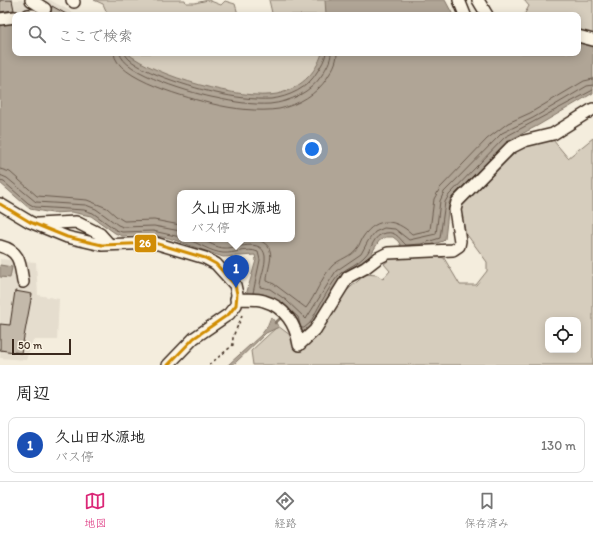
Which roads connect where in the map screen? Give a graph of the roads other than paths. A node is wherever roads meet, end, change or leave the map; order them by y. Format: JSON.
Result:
{"nodes":[{"id":1,"x":31,"y":0,"type":"edge"},
{"id":2,"x":459,"y":0,"type":"edge"},
{"id":3,"x":478,"y":0,"type":"edge"},
{"id":4,"x":44,"y":10,"type":"edge"},
{"id":5,"x":464,"y":12,"type":"edge"},
{"id":6,"x":485,"y":12,"type":"edge"},
{"id":7,"x":12,"y":17,"type":"edge"},
{"id":8,"x":0,"y":19,"type":"edge"},
{"id":9,"x":581,"y":37,"type":"edge"},
{"id":10,"x":593,"y":40,"type":"edge"},
{"id":11,"x":593,"y":109,"type":"edge"},
{"id":12,"x":0,"y":204,"type":"edge"},
{"id":13,"x":35,"y":224,"type":"junction"},
{"id":14,"x":109,"y":244,"type":"junction"},
{"id":15,"x":0,"y":246,"type":"edge"},
{"id":16,"x":23,"y":282,"type":"dead end"},
{"id":17,"x":240,"y":299,"type":"junction"},
{"id":18,"x":168,"y":365,"type":"edge"}],
"edges":[{"from":1,"to":4,"type":"street"},
{"from":2,"to":5,"type":"street"},
{"from":3,"to":6,"type":"street"},
{"from":7,"to":8,"type":"street"},
{"from":9,"to":10,"type":"street"},
{"from":11,"to":17,"type":"street"},
{"from":12,"to":13,"type":"street"},
{"from":13,"to":14,"type":"street"},
{"from":13,"to":14,"type":"street"},
{"from":14,"to":17,"type":"street"},
{"from":15,"to":16,"type":"street"},
{"from":17,"to":18,"type":"street"}]}
